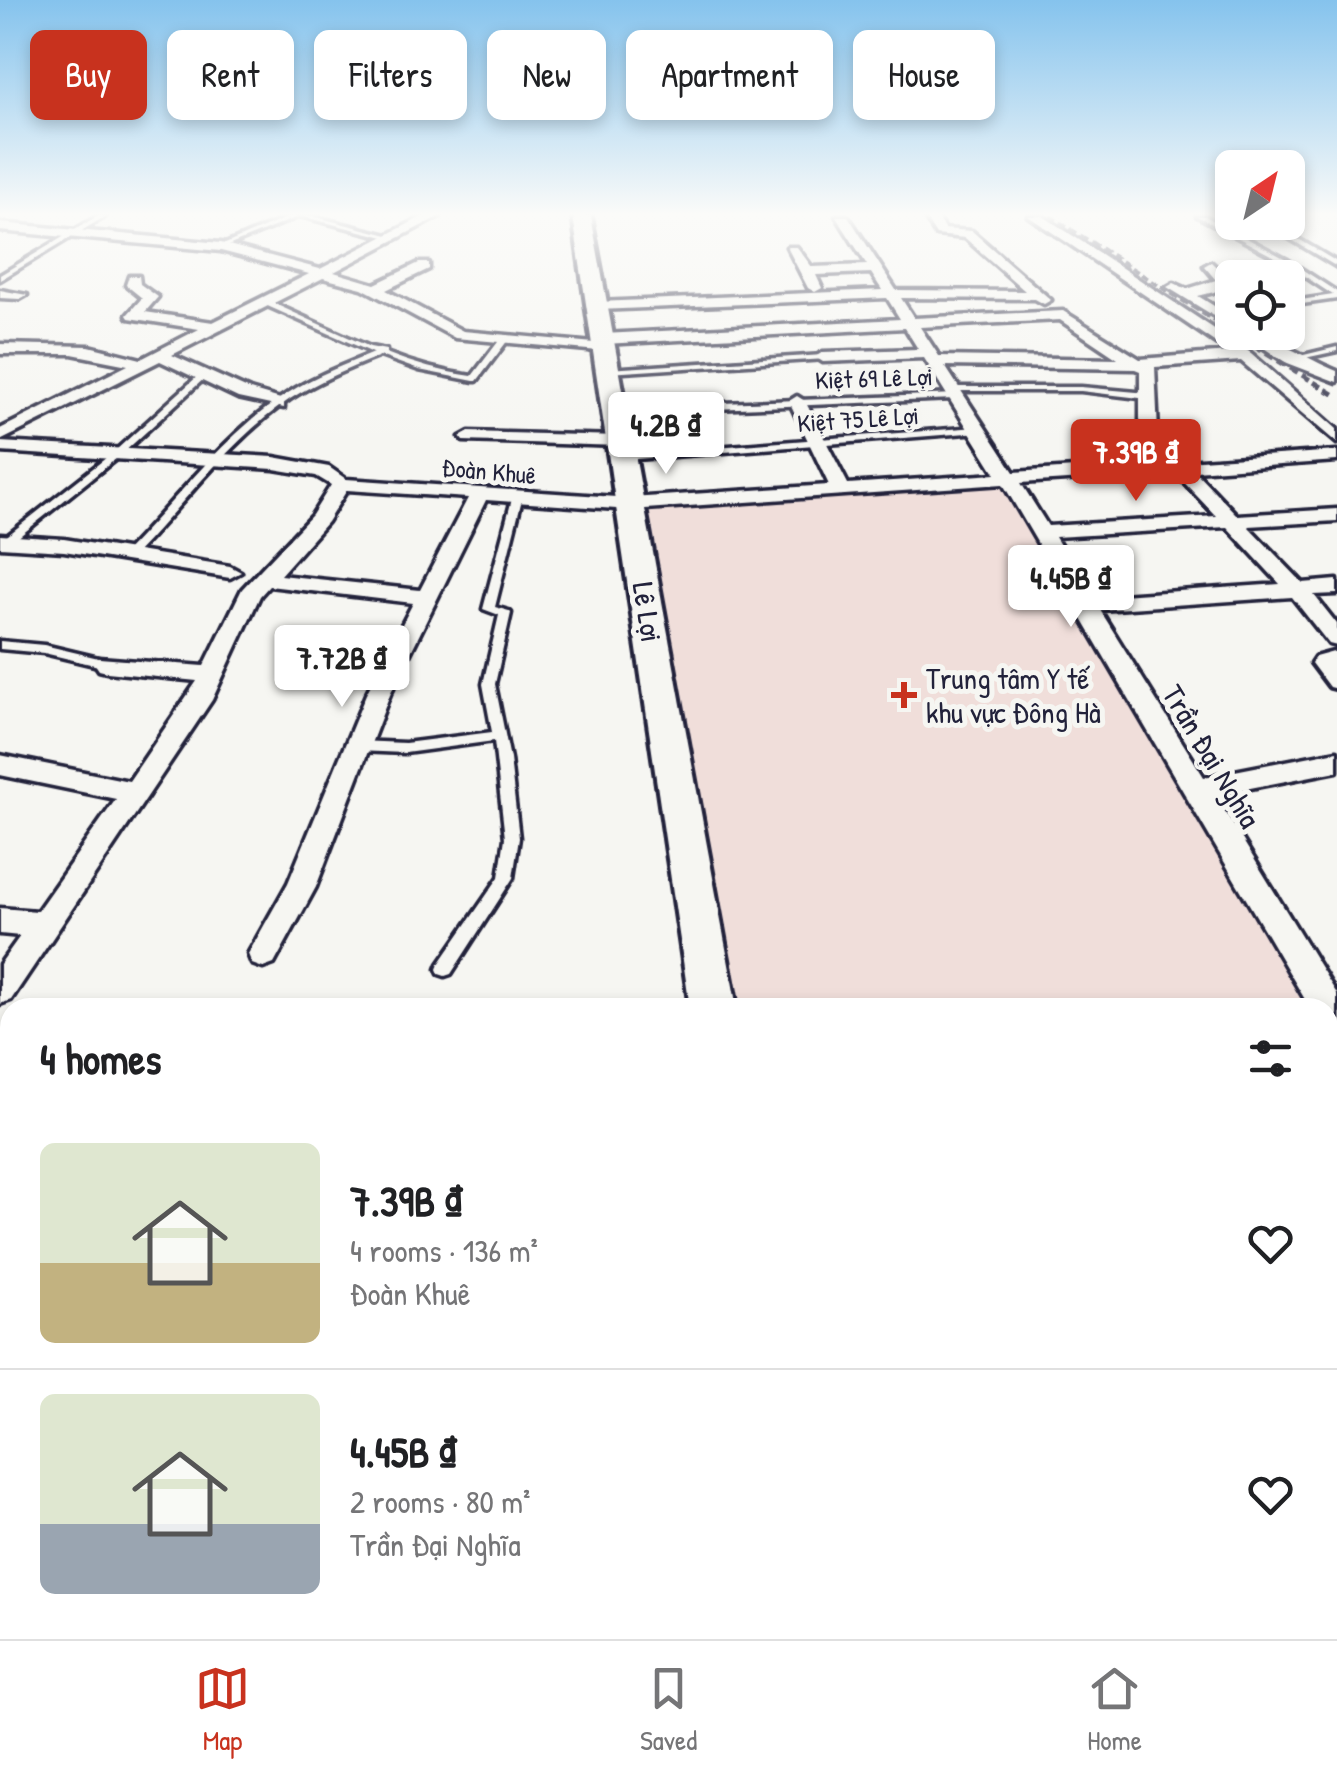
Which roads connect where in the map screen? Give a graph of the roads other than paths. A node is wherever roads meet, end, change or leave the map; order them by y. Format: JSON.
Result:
{"nodes":[{"id":1,"x":145,"y":292,"type":"edge"},
{"id":2,"x":285,"y":292,"type":"edge"},
{"id":3,"x":382,"y":292,"type":"edge"},
{"id":4,"x":595,"y":292,"type":"edge"},
{"id":5,"x":817,"y":292,"type":"edge"},
{"id":6,"x":1032,"y":292,"type":"edge"},
{"id":7,"x":1150,"y":292,"type":"edge"},
{"id":8,"x":1182,"y":292,"type":"edge"},
{"id":9,"x":1189,"y":292,"type":"edge"},
{"id":10,"x":0,"y":294,"type":"edge"},
{"id":11,"x":888,"y":294,"type":"junction"},
{"id":12,"x":1185,"y":294,"type":"junction"},
{"id":13,"x":20,"y":295,"type":"dead end"},
{"id":14,"x":1035,"y":295,"type":"junction"},
{"id":15,"x":1337,"y":296,"type":"edge"},
{"id":16,"x":820,"y":298,"type":"junction"},
{"id":17,"x":1305,"y":301,"type":"edge"},
{"id":18,"x":266,"y":302,"type":"junction"},
{"id":19,"x":597,"y":306,"type":"junction"},
{"id":20,"x":1215,"y":310,"type":"edge"},
{"id":21,"x":1063,"y":315,"type":"junction"},
{"id":22,"x":907,"y":323,"type":"junction"},
{"id":23,"x":216,"y":326,"type":"junction"},
{"id":24,"x":504,"y":340,"type":"junction"},
{"id":25,"x":1,"y":349,"type":"edge"},
{"id":26,"x":1337,"y":349,"type":"edge"},
{"id":27,"x":1275,"y":350,"type":"edge"},
{"id":28,"x":383,"y":352,"type":"junction"},
{"id":29,"x":606,"y":353,"type":"junction"},
{"id":30,"x":159,"y":355,"type":"junction"},
{"id":31,"x":1246,"y":356,"type":"junction"},
{"id":32,"x":929,"y":357,"type":"junction"},
{"id":33,"x":823,"y":358,"type":"joint"},
{"id":34,"x":1290,"y":360,"type":"junction"},
{"id":35,"x":141,"y":364,"type":"junction"},
{"id":36,"x":1136,"y":364,"type":"junction"},
{"id":37,"x":202,"y":376,"type":"junction"},
{"id":38,"x":1337,"y":377,"type":"edge"},
{"id":39,"x":952,"y":392,"type":"junction"},
{"id":40,"x":1148,"y":396,"type":"junction"},
{"id":41,"x":797,"y":401,"type":"junction"},
{"id":42,"x":278,"y":404,"type":"junction"},
{"id":43,"x":0,"y":420,"type":"edge"},
{"id":44,"x":20,"y":424,"type":"junction"},
{"id":45,"x":976,"y":430,"type":"junction"},
{"id":46,"x":0,"y":436,"type":"edge"},
{"id":47,"x":619,"y":436,"type":"junction"},
{"id":48,"x":469,"y":438,"type":"dead end"},
{"id":49,"x":1337,"y":438,"type":"edge"},
{"id":50,"x":817,"y":442,"type":"junction"},
{"id":51,"x":0,"y":447,"type":"edge"},
{"id":52,"x":119,"y":452,"type":"junction"},
{"id":53,"x":1337,"y":456,"type":"edge"},
{"id":54,"x":215,"y":460,"type":"junction"},
{"id":55,"x":1178,"y":467,"type":"junction"},
{"id":56,"x":1008,"y":478,"type":"junction"},
{"id":57,"x":341,"y":484,"type":"junction"},
{"id":58,"x":840,"y":490,"type":"junction"},
{"id":59,"x":478,"y":495,"type":"junction"},
{"id":60,"x":517,"y":499,"type":"junction"},
{"id":61,"x":630,"y":504,"type":"junction"},
{"id":62,"x":1337,"y":515,"type":"edge"},
{"id":63,"x":1231,"y":524,"type":"junction"},
{"id":64,"x":1042,"y":532,"type":"junction"},
{"id":65,"x":3,"y":541,"type":"edge"},
{"id":66,"x":129,"y":554,"type":"junction"},
{"id":67,"x":230,"y":572,"type":"dead end"},
{"id":68,"x":262,"y":580,"type":"junction"},
{"id":69,"x":1337,"y":587,"type":"edge"},
{"id":70,"x":1298,"y":590,"type":"junction"},
{"id":71,"x":427,"y":598,"type":"junction"},
{"id":72,"x":1086,"y":604,"type":"junction"},
{"id":73,"x":1337,"y":639,"type":"edge"},
{"id":74,"x":0,"y":644,"type":"edge"},
{"id":75,"x":1337,"y":659,"type":"edge"},
{"id":76,"x":108,"y":664,"type":"joint"},
{"id":77,"x":212,"y":675,"type":"junction"},
{"id":78,"x":1337,"y":681,"type":"edge"},
{"id":79,"x":499,"y":736,"type":"junction"},
{"id":80,"x":357,"y":746,"type":"junction"},
{"id":81,"x":1337,"y":761,"type":"edge"},
{"id":82,"x":0,"y":765,"type":"edge"},
{"id":83,"x":1196,"y":789,"type":"junction"},
{"id":84,"x":136,"y":792,"type":"junction"},
{"id":85,"x":0,"y":921,"type":"edge"},
{"id":86,"x":45,"y":925,"type":"junction"},
{"id":87,"x":263,"y":954,"type":"dead end"},
{"id":88,"x":445,"y":969,"type":"dead end"},
{"id":89,"x":0,"y":990,"type":"edge"},
{"id":90,"x":712,"y":998,"type":"edge"},
{"id":91,"x":1322,"y":998,"type":"edge"}],
"edges":[{"from":1,"to":23,"type":"street"},
{"from":2,"to":18,"type":"street"},
{"from":3,"to":24,"type":"street"},
{"from":4,"to":19,"type":"street","name":"Lê Lợi"},
{"from":5,"to":16,"type":"street"},
{"from":6,"to":14,"type":"street"},
{"from":7,"to":31,"type":"street"},
{"from":8,"to":12,"type":"street"},
{"from":9,"to":12,"type":"street"},
{"from":10,"to":13,"type":"street"},
{"from":11,"to":14,"type":"street"},
{"from":11,"to":16,"type":"street"},
{"from":11,"to":22,"type":"street","name":"Trần Đại Nghĩa"},
{"from":12,"to":20,"type":"street"},
{"from":14,"to":21,"type":"street"},
{"from":15,"to":17,"type":"lane"},
{"from":16,"to":19,"type":"street"},
{"from":18,"to":23,"type":"street"},
{"from":18,"to":28,"type":"lane"},
{"from":19,"to":29,"type":"street","name":"Lê Lợi"},
{"from":21,"to":22,"type":"street"},
{"from":21,"to":36,"type":"street"},
{"from":22,"to":29,"type":"street"},
{"from":22,"to":32,"type":"street","name":"Trần Đại Nghĩa"},
{"from":23,"to":30,"type":"street"},
{"from":24,"to":28,"type":"lane"},
{"from":24,"to":29,"type":"street"},
{"from":25,"to":35,"type":"street"},
{"from":26,"to":34,"type":"lane"},
{"from":27,"to":34,"type":"street"},
{"from":28,"to":42,"type":"lane"},
{"from":29,"to":33,"type":"lane"},
{"from":29,"to":47,"type":"street","name":"Lê Lợi"},
{"from":30,"to":35,"type":"street"},
{"from":30,"to":37,"type":"street"},
{"from":31,"to":36,"type":"street"},
{"from":31,"to":49,"type":"street"},
{"from":32,"to":33,"type":"street"},
{"from":32,"to":36,"type":"street"},
{"from":32,"to":39,"type":"street","name":"Trần Đại Nghĩa"},
{"from":34,"to":38,"type":"street"},
{"from":35,"to":44,"type":"street"},
{"from":36,"to":40,"type":"street"},
{"from":37,"to":42,"type":"street"},
{"from":37,"to":52,"type":"lane"},
{"from":39,"to":40,"type":"lane","name":"Kiệt 69 Lê Lợi"},
{"from":39,"to":41,"type":"lane","name":"Kiệt 69 Lê Lợi"},
{"from":39,"to":45,"type":"street","name":"Trần Đại Nghĩa"},
{"from":40,"to":55,"type":"street"},
{"from":41,"to":47,"type":"lane","name":"Kiệt 69 Lê Lợi"},
{"from":41,"to":50,"type":"street"},
{"from":42,"to":54,"type":"lane"},
{"from":43,"to":44,"type":"street"},
{"from":44,"to":46,"type":"street"},
{"from":45,"to":50,"type":"lane","name":"Kiệt 75 Lê Lợi"},
{"from":45,"to":56,"type":"street","name":"Trần Đại Nghĩa"},
{"from":47,"to":48,"type":"street"},
{"from":47,"to":50,"type":"lane","name":"Kiệt 75 Lê Lợi"},
{"from":47,"to":61,"type":"street","name":"Lê Lợi"},
{"from":50,"to":58,"type":"street"},
{"from":51,"to":52,"type":"street","name":"Đoàn Khuê"},
{"from":52,"to":54,"type":"street","name":"Đoàn Khuê"},
{"from":52,"to":65,"type":"lane"},
{"from":53,"to":55,"type":"street","name":"Đoàn Khuê"},
{"from":54,"to":57,"type":"street","name":"Đoàn Khuê"},
{"from":54,"to":66,"type":"lane"},
{"from":55,"to":56,"type":"street","name":"Đoàn Khuê"},
{"from":55,"to":63,"type":"street"},
{"from":56,"to":58,"type":"street","name":"Đoàn Khuê"},
{"from":56,"to":64,"type":"street","name":"Trần Đại Nghĩa"},
{"from":57,"to":59,"type":"street","name":"Đoàn Khuê"},
{"from":57,"to":68,"type":"street"},
{"from":58,"to":61,"type":"street","name":"Đoàn Khuê"},
{"from":59,"to":60,"type":"street","name":"Đoàn Khuê"},
{"from":59,"to":71,"type":"street"},
{"from":60,"to":61,"type":"street","name":"Đoàn Khuê"},
{"from":60,"to":79,"type":"lane"},
{"from":61,"to":90,"type":"street","name":"Lê Lợi"},
{"from":62,"to":63,"type":"street"},
{"from":63,"to":64,"type":"street"},
{"from":63,"to":70,"type":"street"},
{"from":64,"to":72,"type":"street","name":"Trần Đại Nghĩa"},
{"from":65,"to":66,"type":"street"},
{"from":66,"to":67,"type":"street"},
{"from":68,"to":71,"type":"street"},
{"from":68,"to":77,"type":"street"},
{"from":69,"to":70,"type":"street"},
{"from":70,"to":72,"type":"street"},
{"from":70,"to":73,"type":"street"},
{"from":71,"to":80,"type":"street"},
{"from":72,"to":83,"type":"street","name":"Trần Đại Nghĩa"},
{"from":74,"to":76,"type":"lane"},
{"from":75,"to":78,"type":"street"},
{"from":76,"to":77,"type":"street"},
{"from":77,"to":84,"type":"street"},
{"from":79,"to":80,"type":"lane"},
{"from":79,"to":88,"type":"lane"},
{"from":80,"to":87,"type":"street"},
{"from":81,"to":83,"type":"street"},
{"from":82,"to":84,"type":"street"},
{"from":83,"to":91,"type":"street","name":"Trần Đại Nghĩa"},
{"from":84,"to":86,"type":"street"},
{"from":85,"to":86,"type":"street"},
{"from":86,"to":89,"type":"street"}]}
